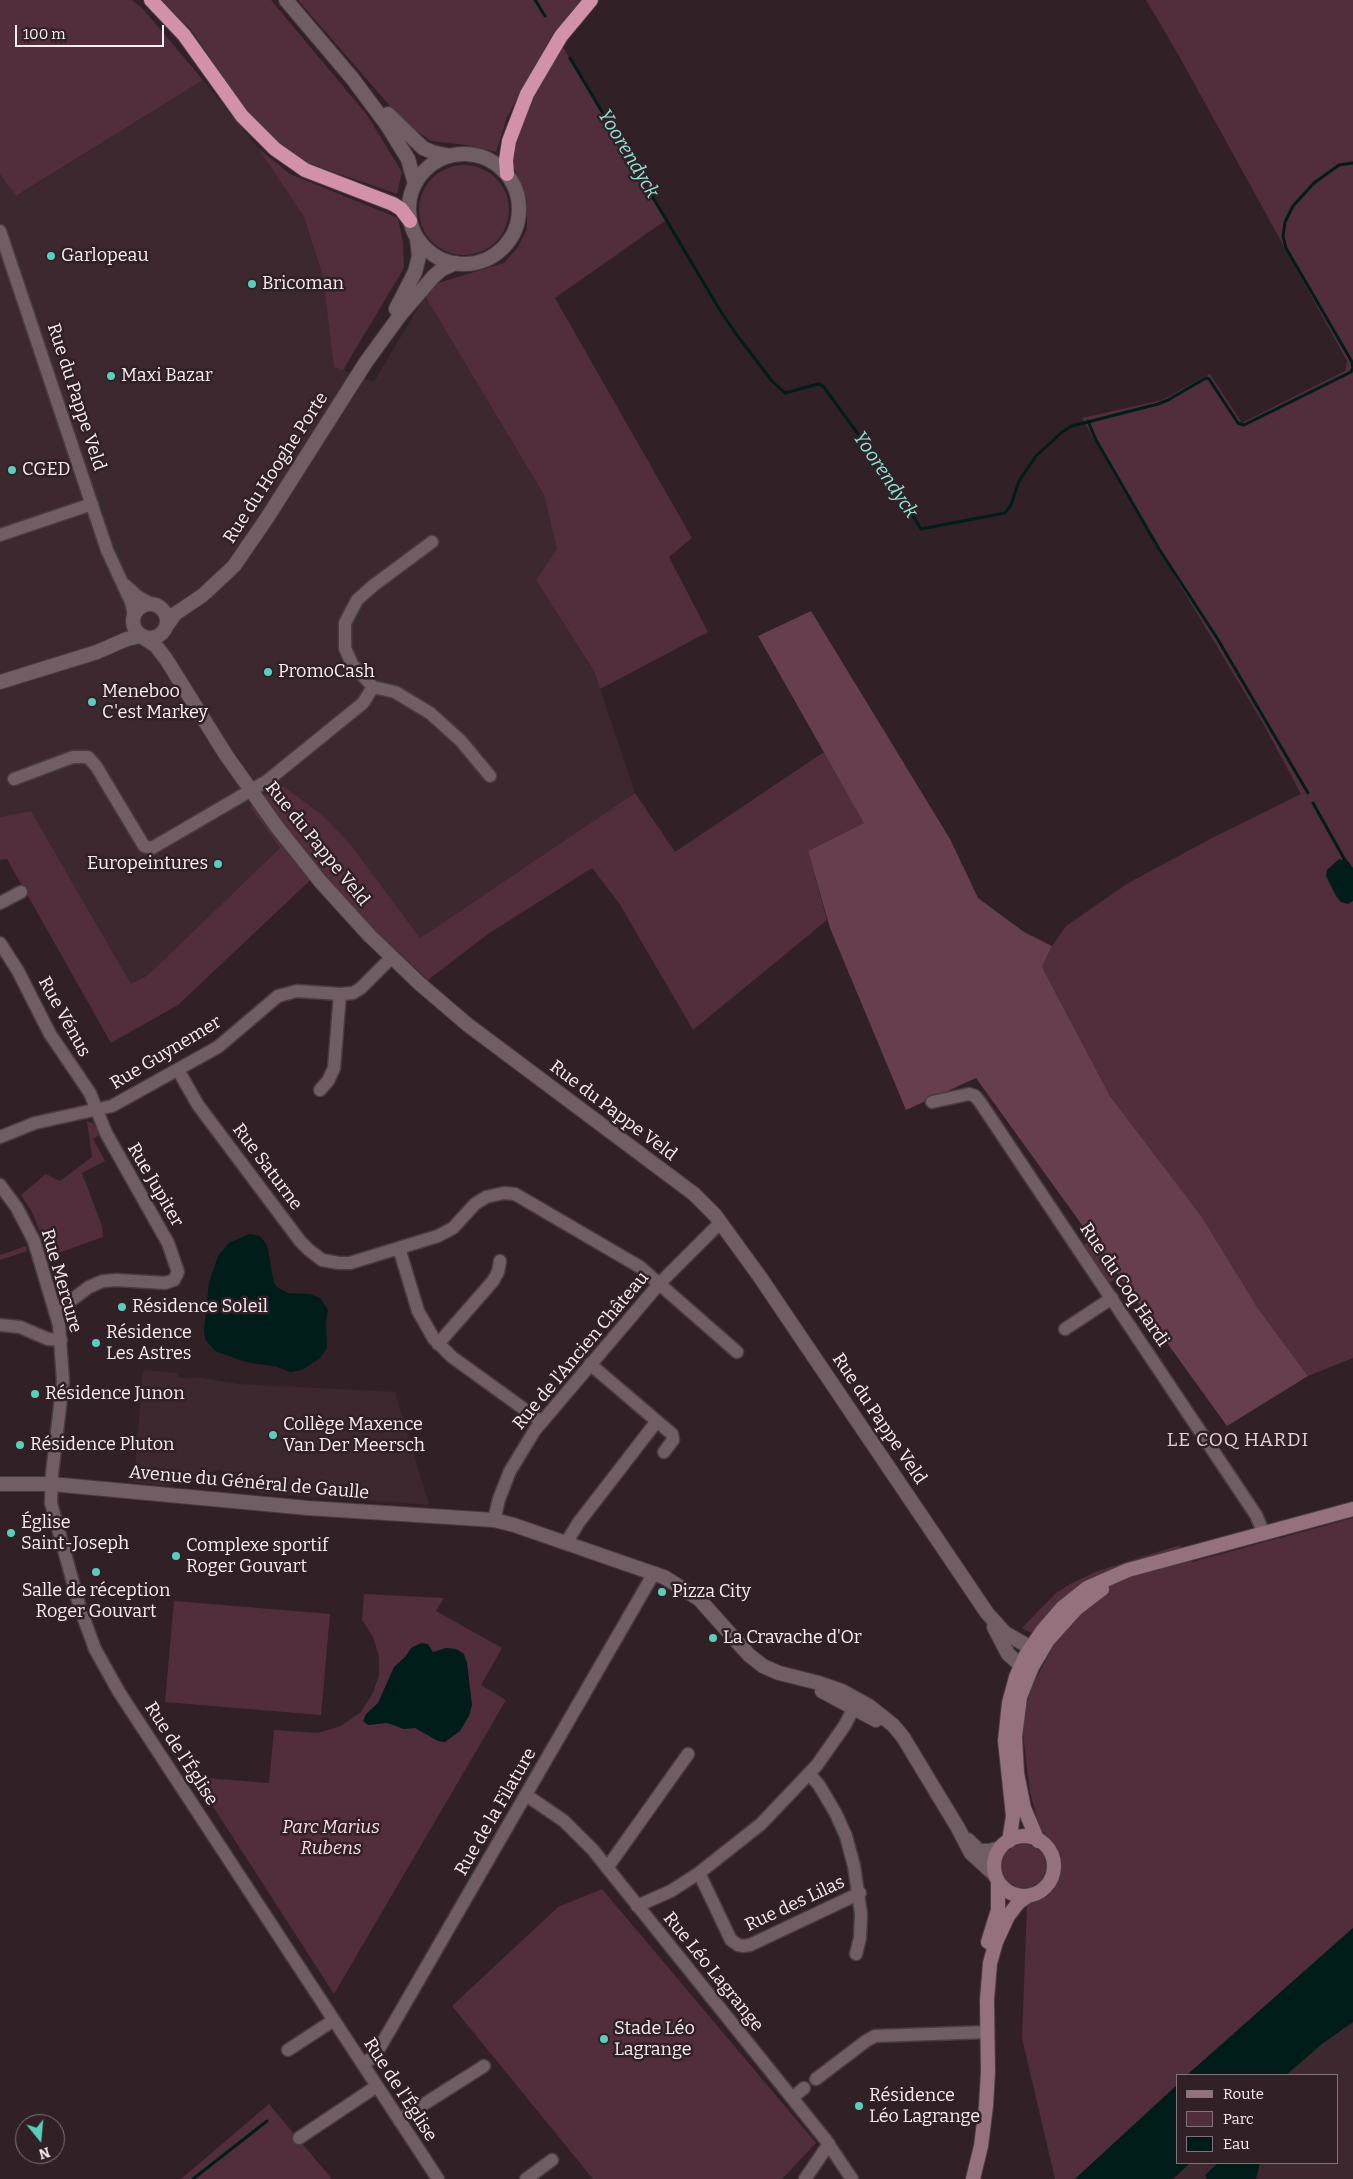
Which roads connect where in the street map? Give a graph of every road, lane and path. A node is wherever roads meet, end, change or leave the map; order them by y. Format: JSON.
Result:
{"nodes":[{"id":1,"x":151,"y":0,"type":"edge"},
{"id":2,"x":286,"y":0,"type":"edge"},
{"id":3,"x":591,"y":0,"type":"edge"},
{"id":4,"x":352,"y":78,"type":"junction"},
{"id":5,"x":450,"y":156,"type":"junction"},
{"id":6,"x":507,"y":174,"type":"junction"},
{"id":7,"x":415,"y":184,"type":"junction"},
{"id":8,"x":410,"y":221,"type":"junction"},
{"id":9,"x":0,"y":231,"type":"edge"},
{"id":10,"x":416,"y":236,"type":"junction"},
{"id":11,"x":456,"y":264,"type":"junction"},
{"id":12,"x":366,"y":362,"type":"junction"},
{"id":13,"x":92,"y":504,"type":"junction"},
{"id":14,"x":0,"y":535,"type":"edge"},
{"id":15,"x":432,"y":542,"type":"dead end"},
{"id":16,"x":117,"y":574,"type":"junction"},
{"id":17,"x":210,"y":588,"type":"junction"},
{"id":18,"x":155,"y":605,"type":"junction"},
{"id":19,"x":134,"y":616,"type":"junction"},
{"id":20,"x":166,"y":628,"type":"junction"},
{"id":21,"x":143,"y":637,"type":"junction"},
{"id":22,"x":77,"y":658,"type":"junction"},
{"id":23,"x":177,"y":674,"type":"junction"},
{"id":24,"x":0,"y":682,"type":"edge"},
{"id":25,"x":373,"y":687,"type":"junction"},
{"id":26,"x":490,"y":776,"type":"dead end"},
{"id":27,"x":14,"y":779,"type":"dead end"},
{"id":28,"x":250,"y":791,"type":"junction"},
{"id":29,"x":21,"y":892,"type":"dead end"},
{"id":30,"x":0,"y":903,"type":"edge"},
{"id":31,"x":0,"y":943,"type":"edge"},
{"id":32,"x":392,"y":957,"type":"junction"},
{"id":33,"x":340,"y":994,"type":"junction"},
{"id":34,"x":178,"y":1070,"type":"junction"},
{"id":35,"x":320,"y":1090,"type":"dead end"},
{"id":36,"x":932,"y":1102,"type":"dead end"},
{"id":37,"x":96,"y":1110,"type":"junction"},
{"id":38,"x":0,"y":1137,"type":"edge"},
{"id":39,"x":0,"y":1185,"type":"edge"},
{"id":40,"x":721,"y":1222,"type":"junction"},
{"id":41,"x":399,"y":1248,"type":"junction"},
{"id":42,"x":500,"y":1261,"type":"dead end"},
{"id":43,"x":659,"y":1284,"type":"junction"},
{"id":44,"x":1112,"y":1298,"type":"junction"},
{"id":45,"x":55,"y":1310,"type":"junction"},
{"id":46,"x":0,"y":1325,"type":"edge"},
{"id":47,"x":1064,"y":1329,"type":"dead end"},
{"id":48,"x":61,"y":1340,"type":"junction"},
{"id":49,"x":438,"y":1344,"type":"junction"},
{"id":50,"x":736,"y":1352,"type":"dead end"},
{"id":51,"x":590,"y":1364,"type":"junction"},
{"id":52,"x":657,"y":1421,"type":"junction"},
{"id":53,"x":542,"y":1422,"type":"junction"},
{"id":54,"x":664,"y":1452,"type":"dead end"},
{"id":55,"x":0,"y":1484,"type":"edge"},
{"id":56,"x":51,"y":1484,"type":"junction"},
{"id":57,"x":1353,"y":1509,"type":"edge"},
{"id":58,"x":494,"y":1520,"type":"junction"},
{"id":59,"x":1264,"y":1534,"type":"junction"},
{"id":60,"x":566,"y":1543,"type":"junction"},
{"id":61,"x":654,"y":1573,"type":"junction"},
{"id":62,"x":987,"y":1612,"type":"junction"},
{"id":63,"x":1035,"y":1650,"type":"junction"},
{"id":64,"x":1026,"y":1667,"type":"junction"},
{"id":65,"x":856,"y":1703,"type":"junction"},
{"id":66,"x":688,"y":1754,"type":"dead end"},
{"id":67,"x":809,"y":1774,"type":"junction"},
{"id":68,"x":526,"y":1795,"type":"junction"},
{"id":69,"x":958,"y":1828,"type":"junction"},
{"id":70,"x":1038,"y":1841,"type":"junction"},
{"id":71,"x":1005,"y":1844,"type":"junction"},
{"id":72,"x":607,"y":1868,"type":"junction"},
{"id":73,"x":699,"y":1873,"type":"junction"},
{"id":74,"x":997,"y":1878,"type":"junction"},
{"id":75,"x":860,"y":1892,"type":"junction"},
{"id":76,"x":1028,"y":1896,"type":"junction"},
{"id":77,"x":637,"y":1906,"type":"junction"},
{"id":78,"x":856,"y":1954,"type":"dead end"},
{"id":79,"x":987,"y":2000,"type":"junction"},
{"id":80,"x":334,"y":2020,"type":"junction"},
{"id":81,"x":988,"y":2032,"type":"junction"},
{"id":82,"x":288,"y":2050,"type":"dead end"},
{"id":83,"x":363,"y":2064,"type":"junction"},
{"id":84,"x":484,"y":2066,"type":"dead end"},
{"id":85,"x":816,"y":2079,"type":"dead end"},
{"id":86,"x":377,"y":2086,"type":"junction"},
{"id":87,"x":804,"y":2088,"type":"dead end"},
{"id":88,"x":792,"y":2098,"type":"junction"},
{"id":89,"x":399,"y":2120,"type":"junction"},
{"id":90,"x":298,"y":2138,"type":"dead end"},
{"id":91,"x":829,"y":2144,"type":"junction"},
{"id":92,"x":552,"y":2160,"type":"dead end"},
{"id":93,"x":438,"y":2179,"type":"edge"},
{"id":94,"x":526,"y":2179,"type":"edge"},
{"id":95,"x":805,"y":2179,"type":"edge"},
{"id":96,"x":852,"y":2179,"type":"edge"},
{"id":97,"x":973,"y":2179,"type":"edge"}],
"edges":[{"from":1,"to":8,"type":"highway"},
{"from":2,"to":4,"type":"street"},
{"from":3,"to":6,"type":"highway"},
{"from":4,"to":5,"type":"street"},
{"from":4,"to":7,"type":"street"},
{"from":5,"to":6,"type":"street"},
{"from":5,"to":7,"type":"street"},
{"from":6,"to":11,"type":"street"},
{"from":7,"to":8,"type":"street"},
{"from":8,"to":10,"type":"street"},
{"from":9,"to":13,"type":"street","name":"Rue du Pappe Veld"},
{"from":10,"to":11,"type":"street"},
{"from":10,"to":12,"type":"street","name":"Rue du Hooghe Porte"},
{"from":11,"to":12,"type":"street","name":"Rue du Hooghe Porte"},
{"from":12,"to":17,"type":"street","name":"Rue du Hooghe Porte"},
{"from":13,"to":14,"type":"street"},
{"from":13,"to":16,"type":"street","name":"Rue du Pappe Veld"},
{"from":15,"to":25,"type":"street"},
{"from":16,"to":18,"type":"street","name":"Rue du Pappe Veld"},
{"from":16,"to":19,"type":"street","name":"Rue du Pappe Veld"},
{"from":17,"to":18,"type":"street","name":"Rue du Hooghe Porte"},
{"from":17,"to":20,"type":"street","name":"Rue du Hooghe Porte"},
{"from":18,"to":19,"type":"street"},
{"from":18,"to":20,"type":"street"},
{"from":19,"to":21,"type":"street"},
{"from":19,"to":22,"type":"street"},
{"from":20,"to":21,"type":"street"},
{"from":20,"to":23,"type":"street","name":"Rue du Pappe Veld"},
{"from":21,"to":22,"type":"street"},
{"from":21,"to":23,"type":"street","name":"Rue du Pappe Veld"},
{"from":22,"to":24,"type":"street"},
{"from":23,"to":28,"type":"street","name":"Rue du Pappe Veld"},
{"from":25,"to":26,"type":"street"},
{"from":25,"to":28,"type":"street"},
{"from":27,"to":28,"type":"street"},
{"from":28,"to":32,"type":"street","name":"Rue du Pappe Veld"},
{"from":29,"to":30,"type":"street"},
{"from":31,"to":37,"type":"street","name":"Rue Vénus"},
{"from":32,"to":33,"type":"street","name":"Rue Guynemer"},
{"from":32,"to":40,"type":"street","name":"Rue du Pappe Veld"},
{"from":33,"to":34,"type":"street","name":"Rue Guynemer"},
{"from":33,"to":35,"type":"street"},
{"from":34,"to":37,"type":"street","name":"Rue Guynemer"},
{"from":34,"to":41,"type":"street","name":"Rue Saturne"},
{"from":36,"to":44,"type":"street","name":"Rue du Coq Hardi"},
{"from":37,"to":38,"type":"street","name":"Rue Guynemer"},
{"from":37,"to":45,"type":"street","name":"Rue Jupiter"},
{"from":39,"to":45,"type":"street","name":"Rue Mercure"},
{"from":40,"to":43,"type":"street","name":"Rue de l'Ancien Château"},
{"from":40,"to":62,"type":"street","name":"Rue du Pappe Veld"},
{"from":41,"to":43,"type":"street"},
{"from":41,"to":49,"type":"street"},
{"from":42,"to":49,"type":"street"},
{"from":43,"to":50,"type":"street"},
{"from":43,"to":51,"type":"street","name":"Rue de l'Ancien Château"},
{"from":44,"to":47,"type":"street"},
{"from":44,"to":59,"type":"street","name":"Rue du Coq Hardi"},
{"from":45,"to":48,"type":"street","name":"Rue Mercure"},
{"from":46,"to":48,"type":"street"},
{"from":48,"to":56,"type":"street","name":"Rue Mercure"},
{"from":49,"to":53,"type":"street"},
{"from":51,"to":52,"type":"street"},
{"from":51,"to":53,"type":"street","name":"Rue de l'Ancien Château"},
{"from":52,"to":54,"type":"street"},
{"from":52,"to":60,"type":"street"},
{"from":53,"to":58,"type":"street","name":"Rue de l'Ancien Château"},
{"from":55,"to":56,"type":"street","name":"Avenue du Général de Gaulle"},
{"from":56,"to":58,"type":"street","name":"Avenue du Général de Gaulle"},
{"from":56,"to":80,"type":"street","name":"Rue de l'Église"},
{"from":57,"to":59,"type":"main road"},
{"from":58,"to":60,"type":"street","name":"Avenue du Général de Gaulle"},
{"from":59,"to":63,"type":"main road"},
{"from":60,"to":61,"type":"street","name":"Avenue du Général de Gaulle"},
{"from":61,"to":65,"type":"street","name":"Avenue du Général de Gaulle"},
{"from":61,"to":68,"type":"street","name":"Rue de la Filature"},
{"from":62,"to":63,"type":"street","name":"Rue du Pappe Veld"},
{"from":62,"to":64,"type":"street","name":"Rue du Pappe Veld"},
{"from":63,"to":64,"type":"main road"},
{"from":64,"to":70,"type":"main road"},
{"from":64,"to":71,"type":"main road"},
{"from":65,"to":67,"type":"street"},
{"from":65,"to":69,"type":"street","name":"Avenue du Général de Gaulle"},
{"from":66,"to":72,"type":"street"},
{"from":67,"to":73,"type":"street"},
{"from":67,"to":75,"type":"street","name":"Rue des Lilas"},
{"from":68,"to":72,"type":"street","name":"Rue Léo Lagrange"},
{"from":68,"to":83,"type":"street","name":"Rue de la Filature"},
{"from":69,"to":71,"type":"street"},
{"from":69,"to":74,"type":"street"},
{"from":70,"to":71,"type":"main road"},
{"from":70,"to":76,"type":"main road"},
{"from":71,"to":74,"type":"main road"},
{"from":72,"to":77,"type":"street","name":"Rue Léo Lagrange"},
{"from":73,"to":75,"type":"street","name":"Rue des Lilas"},
{"from":73,"to":77,"type":"street"},
{"from":74,"to":76,"type":"main road"},
{"from":74,"to":79,"type":"main road"},
{"from":75,"to":78,"type":"street","name":"Rue des Lilas"},
{"from":76,"to":79,"type":"main road"},
{"from":77,"to":88,"type":"street","name":"Rue Léo Lagrange"},
{"from":79,"to":81,"type":"main road"},
{"from":80,"to":82,"type":"street"},
{"from":80,"to":83,"type":"street","name":"Rue de l'Église"},
{"from":81,"to":85,"type":"street"},
{"from":81,"to":97,"type":"main road"},
{"from":83,"to":86,"type":"street","name":"Rue de l'Église"},
{"from":84,"to":89,"type":"street"},
{"from":86,"to":89,"type":"street","name":"Rue de l'Église"},
{"from":86,"to":90,"type":"street"},
{"from":87,"to":88,"type":"street"},
{"from":88,"to":91,"type":"street","name":"Rue Léo Lagrange"},
{"from":89,"to":93,"type":"street","name":"Rue de l'Église"},
{"from":91,"to":95,"type":"street"},
{"from":91,"to":96,"type":"street","name":"Rue Léo Lagrange"},
{"from":92,"to":94,"type":"street"}]}
